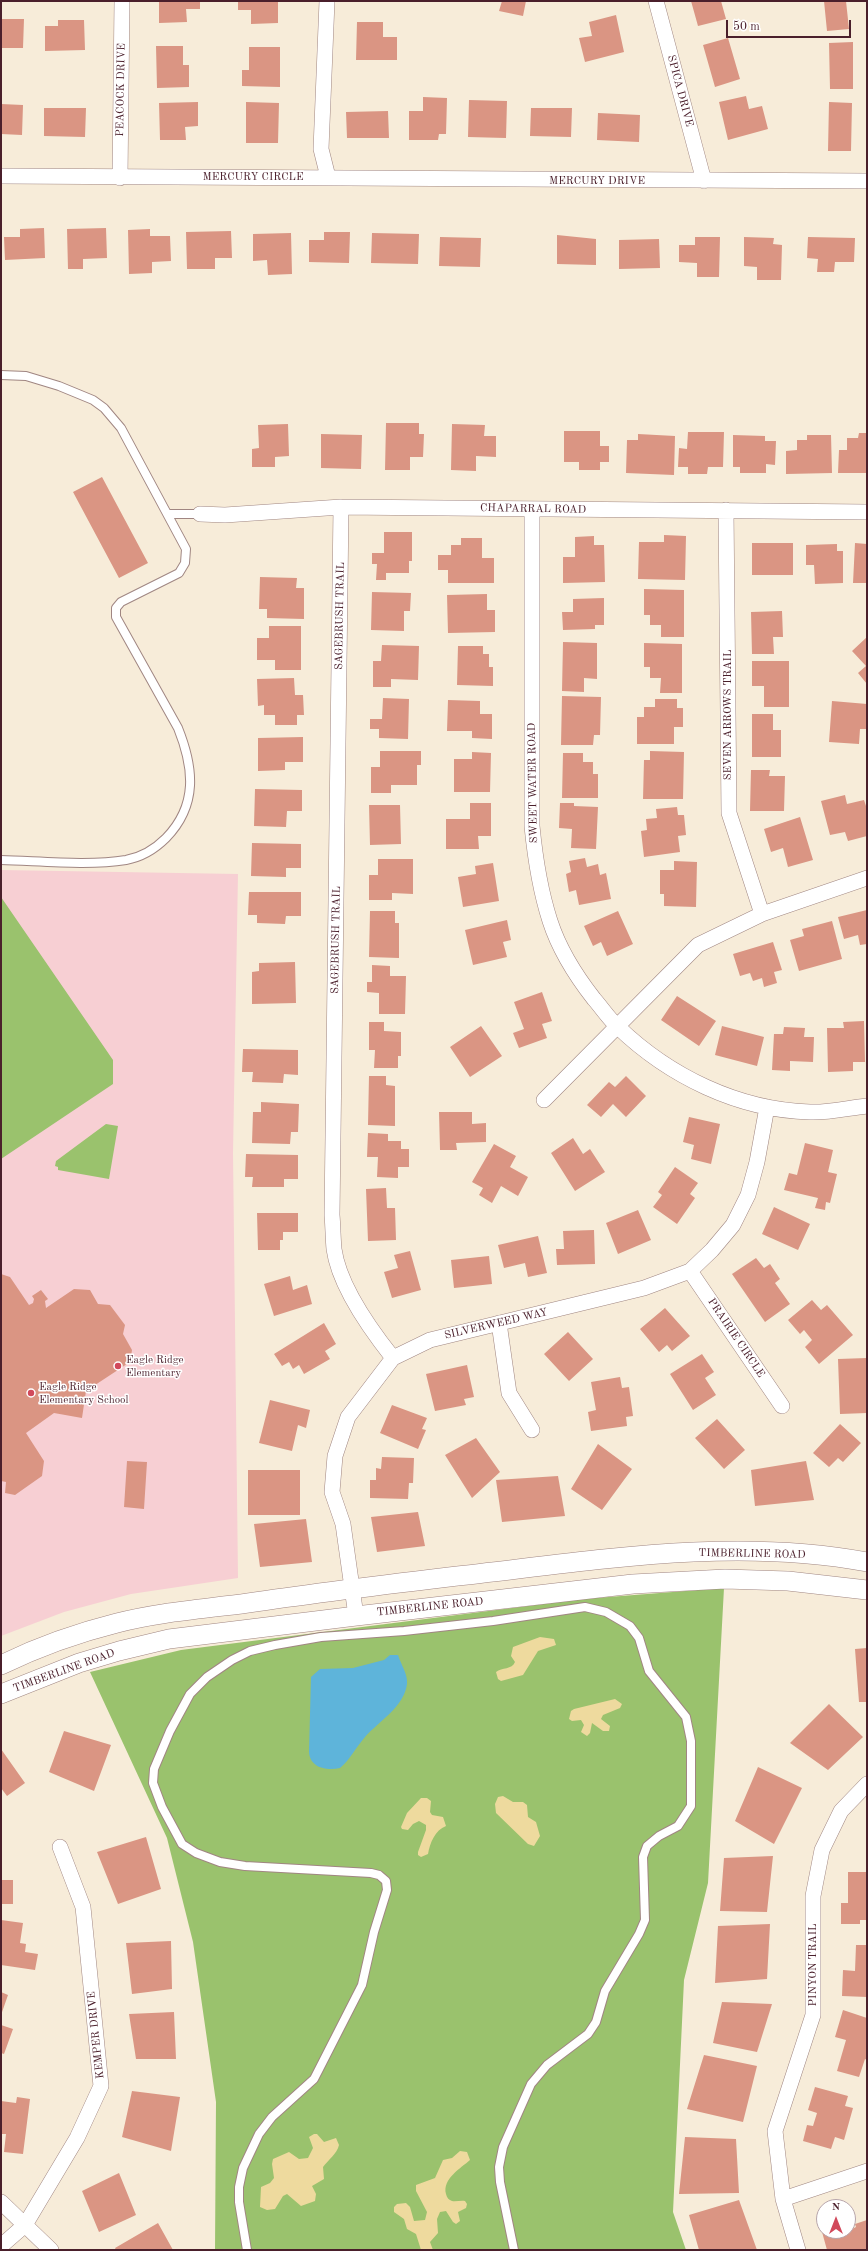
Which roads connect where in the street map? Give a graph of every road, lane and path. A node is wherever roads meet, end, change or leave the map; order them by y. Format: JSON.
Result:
{"nodes":[{"id":1,"x":122,"y":1,"type":"edge"},
{"id":2,"x":327,"y":1,"type":"edge"},
{"id":3,"x":656,"y":1,"type":"edge"},
{"id":4,"x":1,"y":176,"type":"edge"},
{"id":5,"x":328,"y":177,"type":"junction"},
{"id":6,"x":120,"y":178,"type":"junction"},
{"id":7,"x":704,"y":181,"type":"junction"},
{"id":8,"x":867,"y":181,"type":"edge"},
{"id":9,"x":1,"y":375,"type":"edge"},
{"id":10,"x":341,"y":507,"type":"junction"},
{"id":11,"x":532,"y":509,"type":"junction"},
{"id":12,"x":726,"y":510,"type":"junction"},
{"id":13,"x":867,"y":512,"type":"edge"},
{"id":14,"x":168,"y":514,"type":"junction"},
{"id":15,"x":200,"y":514,"type":"joint"},
{"id":16,"x":1,"y":860,"type":"edge"},
{"id":17,"x":867,"y":878,"type":"edge"},
{"id":18,"x":762,"y":914,"type":"junction"},
{"id":19,"x":616,"y":1026,"type":"junction"},
{"id":20,"x":544,"y":1100,"type":"dead end"},
{"id":21,"x":867,"y":1106,"type":"edge"},
{"id":22,"x":767,"y":1107,"type":"junction"},
{"id":23,"x":690,"y":1271,"type":"junction"},
{"id":24,"x":500,"y":1323,"type":"junction"},
{"id":25,"x":393,"y":1358,"type":"junction"},
{"id":26,"x":782,"y":1406,"type":"dead end"},
{"id":27,"x":532,"y":1430,"type":"dead end"},
{"id":28,"x":867,"y":1562,"type":"edge"},
{"id":29,"x":352,"y":1588,"type":"junction"},
{"id":30,"x":867,"y":1590,"type":"edge"},
{"id":31,"x":356,"y":1616,"type":"junction"},
{"id":32,"x":1,"y":1665,"type":"edge"},
{"id":33,"x":1,"y":1694,"type":"edge"},
{"id":34,"x":867,"y":1784,"type":"edge"},
{"id":35,"x":60,"y":1847,"type":"dead end"},
{"id":36,"x":867,"y":2172,"type":"edge"},
{"id":37,"x":782,"y":2199,"type":"junction"},
{"id":38,"x":1,"y":2202,"type":"edge"},
{"id":39,"x":25,"y":2225,"type":"junction"},
{"id":40,"x":1,"y":2246,"type":"edge"},
{"id":41,"x":51,"y":2250,"type":"edge"},
{"id":42,"x":247,"y":2250,"type":"edge"},
{"id":43,"x":514,"y":2250,"type":"edge"},
{"id":44,"x":798,"y":2250,"type":"edge"}],
"edges":[{"from":1,"to":6,"type":"street","name":"PEACOCK DRIVE"},
{"from":2,"to":5,"type":"street"},
{"from":3,"to":7,"type":"street","name":"SPICA DRIVE"},
{"from":4,"to":6,"type":"street","name":"MERCURY CIRCLE"},
{"from":5,"to":6,"type":"street","name":"MERCURY CIRCLE"},
{"from":5,"to":7,"type":"street","name":"MERCURY DRIVE"},
{"from":7,"to":8,"type":"street","name":"MERCURY DRIVE"},
{"from":9,"to":14,"type":"lane"},
{"from":10,"to":11,"type":"street","name":"CHAPARRAL ROAD"},
{"from":10,"to":15,"type":"street","name":"CHAPARRAL ROAD"},
{"from":10,"to":25,"type":"street","name":"SAGEBRUSH TRAIL"},
{"from":11,"to":12,"type":"street","name":"CHAPARRAL ROAD"},
{"from":11,"to":19,"type":"street","name":"SWEET WATER ROAD"},
{"from":12,"to":13,"type":"street","name":"CHAPARRAL ROAD"},
{"from":12,"to":18,"type":"street","name":"SEVEN ARROWS TRAIL"},
{"from":14,"to":15,"type":"lane"},
{"from":14,"to":16,"type":"lane"},
{"from":17,"to":18,"type":"street"},
{"from":18,"to":19,"type":"street"},
{"from":19,"to":20,"type":"street"},
{"from":19,"to":22,"type":"street","name":"SWEET WATER ROAD"},
{"from":21,"to":22,"type":"street","name":"SWEET WATER ROAD"},
{"from":22,"to":23,"type":"street","name":"SILVERWEED WAY"},
{"from":23,"to":24,"type":"street","name":"SILVERWEED WAY"},
{"from":23,"to":26,"type":"street","name":"PRAIRIE CIRCLE"},
{"from":24,"to":25,"type":"street","name":"SILVERWEED WAY"},
{"from":24,"to":27,"type":"street"},
{"from":25,"to":29,"type":"street","name":"SILVERWEED WAY"},
{"from":28,"to":29,"type":"street","name":"TIMBERLINE ROAD"},
{"from":29,"to":31,"type":"street","name":"SILVERWEED WAY"},
{"from":29,"to":32,"type":"street","name":"TIMBERLINE ROAD"},
{"from":30,"to":31,"type":"street","name":"TIMBERLINE ROAD"},
{"from":31,"to":33,"type":"street","name":"TIMBERLINE ROAD"},
{"from":34,"to":37,"type":"street","name":"PINYON TRAIL"},
{"from":35,"to":39,"type":"street","name":"KEMPER DRIVE"},
{"from":36,"to":37,"type":"street"},
{"from":37,"to":44,"type":"street","name":"PINYON TRAIL"},
{"from":38,"to":39,"type":"street"},
{"from":39,"to":40,"type":"street","name":"KEMPER DRIVE"},
{"from":39,"to":41,"type":"street"},
{"from":42,"to":43,"type":"lane"}]}
